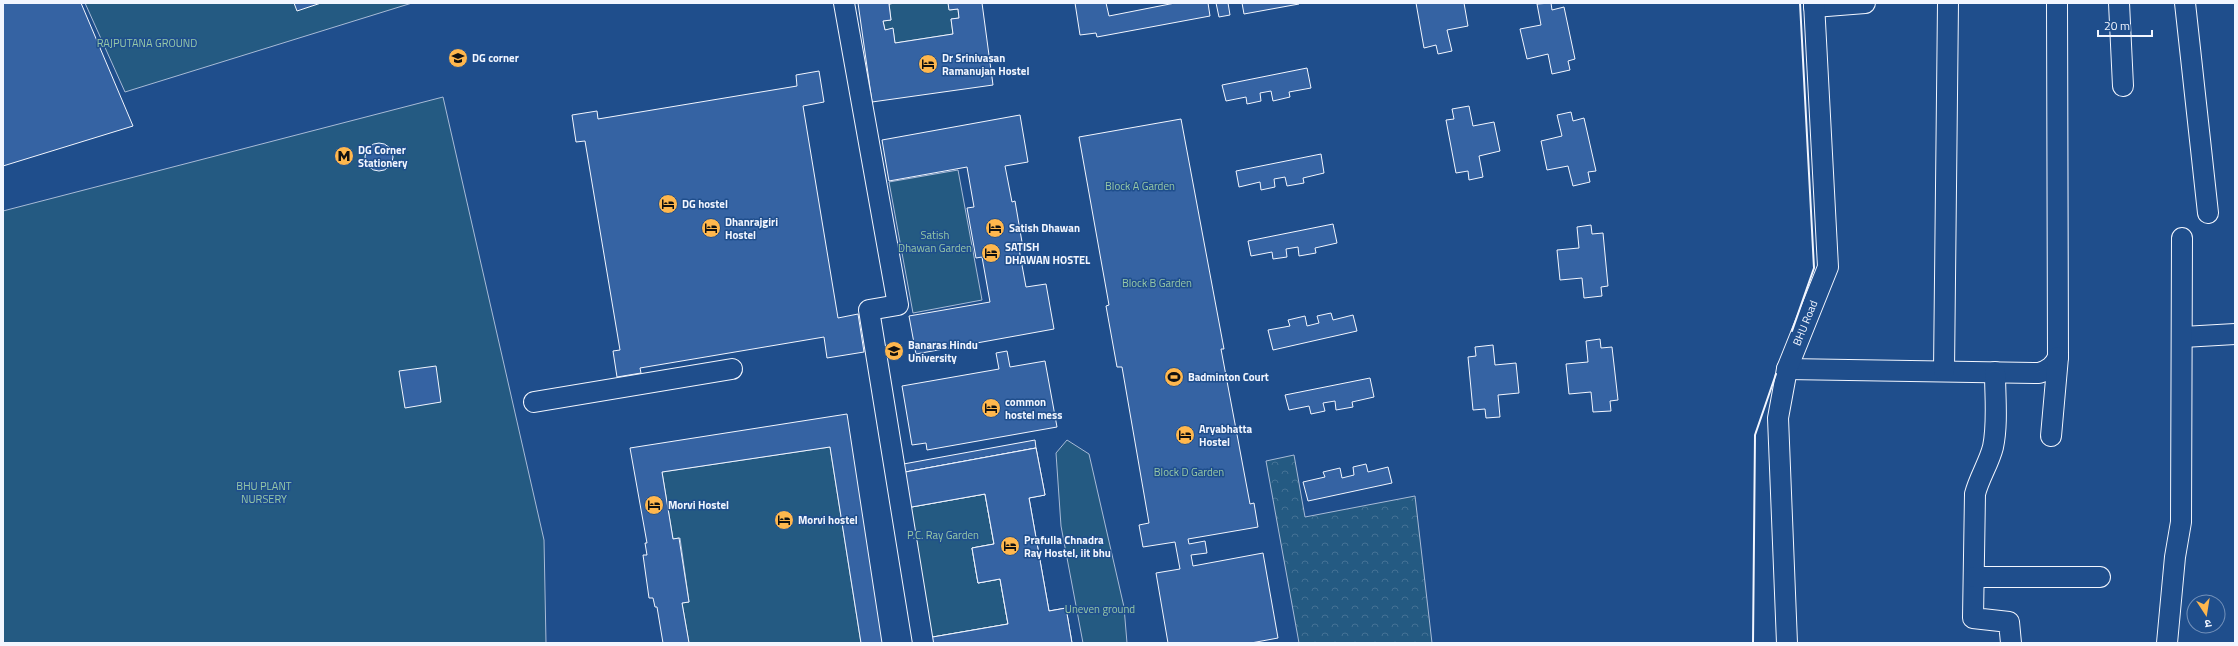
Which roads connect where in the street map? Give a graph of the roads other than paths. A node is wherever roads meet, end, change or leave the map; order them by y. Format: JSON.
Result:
{"nodes":[{"id":1,"x":844,"y":3,"type":"edge"},
{"id":2,"x":1865,"y":3,"type":"edge"},
{"id":3,"x":1948,"y":3,"type":"edge"},
{"id":4,"x":2057,"y":3,"type":"edge"},
{"id":5,"x":2119,"y":3,"type":"edge"},
{"id":6,"x":2185,"y":3,"type":"edge"},
{"id":7,"x":1814,"y":5,"type":"edge"},
{"id":8,"x":2123,"y":86,"type":"dead end"},
{"id":9,"x":2208,"y":213,"type":"dead end"},
{"id":10,"x":2182,"y":238,"type":"dead end"},
{"id":11,"x":2235,"y":334,"type":"edge"},
{"id":12,"x":2183,"y":337,"type":"junction"},
{"id":13,"x":2058,"y":357,"type":"junction"},
{"id":14,"x":732,"y":369,"type":"dead end"},
{"id":15,"x":1787,"y":369,"type":"junction"},
{"id":16,"x":1944,"y":371,"type":"junction"},
{"id":17,"x":1995,"y":372,"type":"junction"},
{"id":18,"x":534,"y":402,"type":"dead end"},
{"id":19,"x":2051,"y":436,"type":"dead end"},
{"id":20,"x":1974,"y":577,"type":"junction"},
{"id":21,"x":2100,"y":577,"type":"dead end"},
{"id":22,"x":923,"y":643,"type":"edge"},
{"id":23,"x":1787,"y":643,"type":"edge"},
{"id":24,"x":2011,"y":643,"type":"edge"},
{"id":25,"x":2167,"y":643,"type":"edge"}],
"edges":[{"from":1,"to":22,"type":"street"},
{"from":2,"to":7,"type":"street"},
{"from":3,"to":16,"type":"street"},
{"from":4,"to":13,"type":"street"},
{"from":5,"to":8,"type":"street"},
{"from":6,"to":9,"type":"street"},
{"from":7,"to":15,"type":"street","name":"BHU Road"},
{"from":10,"to":12,"type":"street"},
{"from":11,"to":12,"type":"street"},
{"from":12,"to":25,"type":"street"},
{"from":13,"to":17,"type":"street"},
{"from":13,"to":19,"type":"street"},
{"from":14,"to":18,"type":"street"},
{"from":15,"to":16,"type":"street"},
{"from":15,"to":23,"type":"street","name":"BHU Road"},
{"from":16,"to":17,"type":"street"},
{"from":17,"to":20,"type":"street"},
{"from":20,"to":21,"type":"street"},
{"from":20,"to":24,"type":"street"}]}
